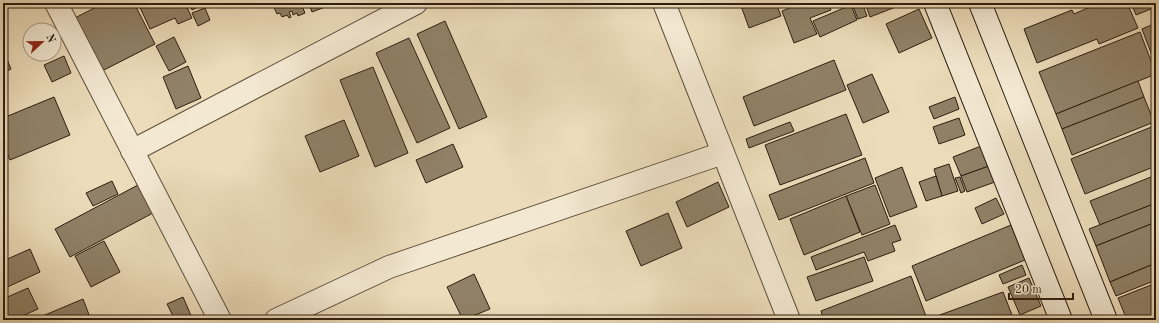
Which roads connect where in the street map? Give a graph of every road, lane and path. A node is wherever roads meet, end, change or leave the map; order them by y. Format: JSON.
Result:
{"nodes":[{"id":1,"x":56,"y":3,"type":"edge"},
{"id":2,"x":416,"y":3,"type":"edge"},
{"id":3,"x":664,"y":3,"type":"edge"},
{"id":4,"x":935,"y":3,"type":"edge"},
{"id":5,"x":980,"y":3,"type":"edge"},
{"id":6,"x":132,"y":151,"type":"junction"},
{"id":7,"x":723,"y":153,"type":"junction"},
{"id":8,"x":220,"y":320,"type":"edge"},
{"id":9,"x":276,"y":320,"type":"edge"},
{"id":10,"x":789,"y":320,"type":"edge"},
{"id":11,"x":1061,"y":320,"type":"edge"},
{"id":12,"x":1106,"y":320,"type":"edge"}],
"edges":[{"from":1,"to":6,"type":"street"},
{"from":2,"to":6,"type":"street"},
{"from":3,"to":7,"type":"street"},
{"from":4,"to":11,"type":"street"},
{"from":5,"to":12,"type":"street"},
{"from":6,"to":8,"type":"street"},
{"from":7,"to":9,"type":"street"},
{"from":7,"to":10,"type":"street"}]}
